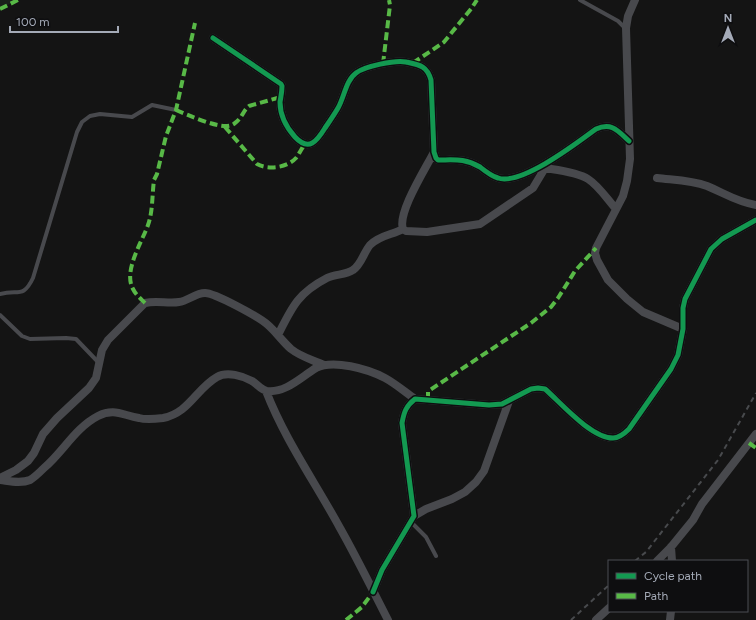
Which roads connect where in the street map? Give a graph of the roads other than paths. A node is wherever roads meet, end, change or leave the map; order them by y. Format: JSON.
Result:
{"nodes":[{"id":1,"x":580,"y":0,"type":"edge"},
{"id":2,"x":635,"y":0,"type":"edge"},
{"id":3,"x":626,"y":28,"type":"junction"},
{"id":4,"x":213,"y":38,"type":"dead end"},
{"id":5,"x":176,"y":110,"type":"dead end"},
{"id":6,"x":629,"y":141,"type":"junction"},
{"id":7,"x":434,"y":152,"type":"junction"},
{"id":8,"x":546,"y":166,"type":"junction"},
{"id":9,"x":657,"y":178,"type":"dead end"},
{"id":10,"x":756,"y":206,"type":"edge"},
{"id":11,"x":616,"y":209,"type":"junction"},
{"id":12,"x":756,"y":220,"type":"edge"},
{"id":13,"x":403,"y":229,"type":"junction"},
{"id":14,"x":0,"y":294,"type":"edge"},
{"id":15,"x":0,"y":315,"type":"edge"},
{"id":16,"x":683,"y":329,"type":"junction"},
{"id":17,"x":278,"y":335,"type":"junction"},
{"id":18,"x":100,"y":363,"type":"junction"},
{"id":19,"x":324,"y":365,"type":"junction"},
{"id":20,"x":266,"y":391,"type":"junction"},
{"id":21,"x":415,"y":400,"type":"junction"},
{"id":22,"x":509,"y":401,"type":"junction"},
{"id":23,"x":756,"y":434,"type":"edge"},
{"id":24,"x":0,"y":479,"type":"edge"},
{"id":25,"x":413,"y":519,"type":"junction"},
{"id":26,"x":671,"y":547,"type":"junction"},
{"id":27,"x":436,"y":556,"type":"dead end"},
{"id":28,"x":658,"y":560,"type":"edge"},
{"id":29,"x":672,"y":560,"type":"edge"},
{"id":30,"x":373,"y":592,"type":"junction"},
{"id":31,"x":608,"y":609,"type":"edge"},
{"id":32,"x":388,"y":620,"type":"edge"},
{"id":33,"x":596,"y":620,"type":"edge"}],
"edges":[{"from":1,"to":3,"type":"lane"},
{"from":2,"to":3,"type":"street"},
{"from":3,"to":6,"type":"street"},
{"from":4,"to":7,"type":"street"},
{"from":5,"to":14,"type":"lane"},
{"from":6,"to":8,"type":"street"},
{"from":6,"to":11,"type":"street"},
{"from":7,"to":8,"type":"street"},
{"from":7,"to":13,"type":"street"},
{"from":8,"to":11,"type":"street"},
{"from":8,"to":13,"type":"street"},
{"from":9,"to":10,"type":"street"},
{"from":11,"to":16,"type":"street"},
{"from":12,"to":16,"type":"street"},
{"from":13,"to":17,"type":"street"},
{"from":15,"to":18,"type":"lane"},
{"from":16,"to":22,"type":"street"},
{"from":17,"to":18,"type":"street"},
{"from":17,"to":19,"type":"street"},
{"from":18,"to":24,"type":"street"},
{"from":19,"to":20,"type":"street"},
{"from":19,"to":21,"type":"street"},
{"from":20,"to":24,"type":"street"},
{"from":20,"to":30,"type":"street"},
{"from":21,"to":22,"type":"street"},
{"from":21,"to":25,"type":"street"},
{"from":22,"to":25,"type":"street"},
{"from":23,"to":26,"type":"street"},
{"from":25,"to":27,"type":"lane"},
{"from":25,"to":30,"type":"street"},
{"from":26,"to":28,"type":"street"},
{"from":26,"to":29,"type":"street"},
{"from":30,"to":32,"type":"street"},
{"from":31,"to":33,"type":"street"}]}
